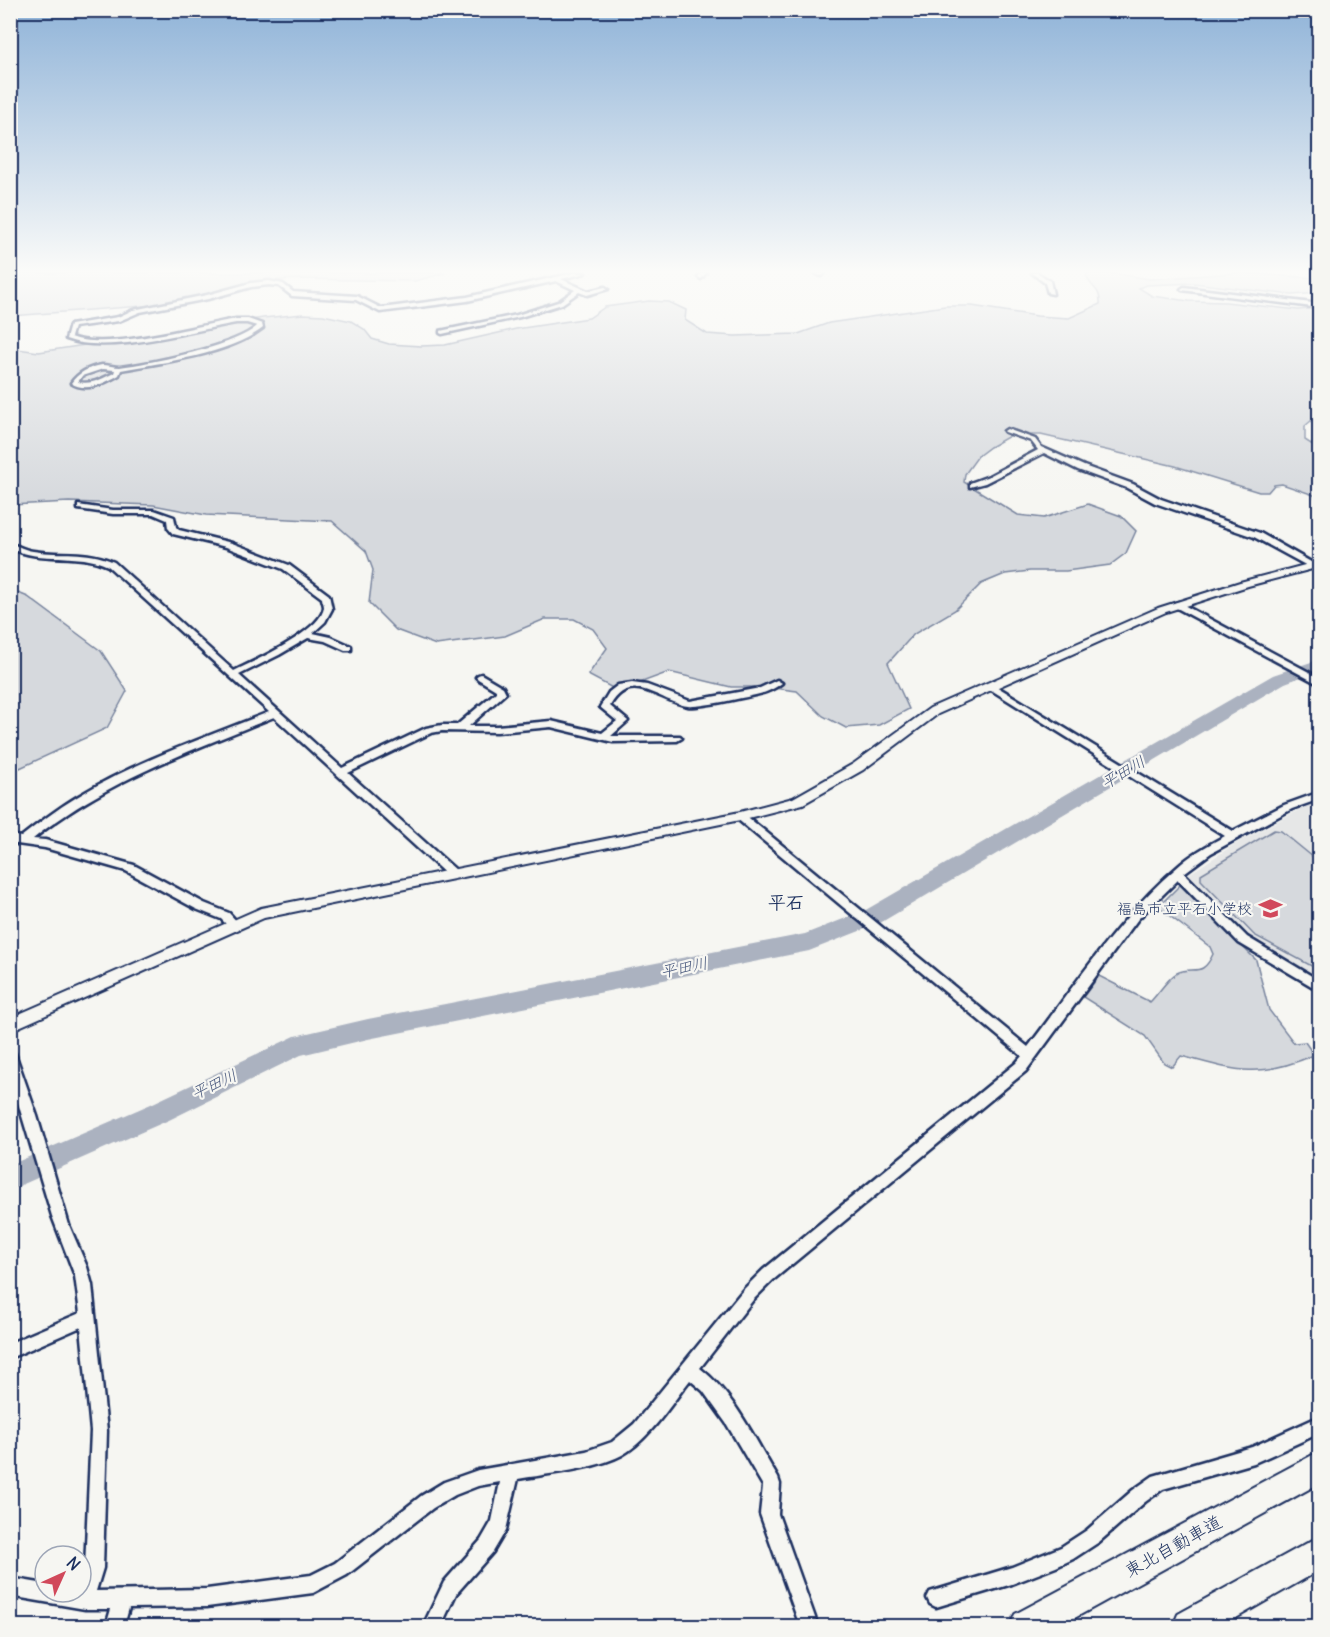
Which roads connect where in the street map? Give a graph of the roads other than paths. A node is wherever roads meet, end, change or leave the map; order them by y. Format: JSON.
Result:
{"nodes":[{"id":1,"x":208,"y":349,"type":"edge"},
{"id":2,"x":118,"y":369,"type":"junction"},
{"id":3,"x":1007,"y":431,"type":"dead end"},
{"id":4,"x":1045,"y":450,"type":"junction"},
{"id":5,"x":973,"y":485,"type":"dead end"},
{"id":6,"x":81,"y":507,"type":"dead end"},
{"id":7,"x":10,"y":545,"type":"edge"},
{"id":8,"x":1317,"y":565,"type":"edge"},
{"id":9,"x":1178,"y":605,"type":"junction"},
{"id":10,"x":308,"y":635,"type":"junction"},
{"id":11,"x":348,"y":648,"type":"dead end"},
{"id":12,"x":234,"y":674,"type":"junction"},
{"id":13,"x":481,"y":677,"type":"dead end"},
{"id":14,"x":1320,"y":682,"type":"edge"},
{"id":15,"x":777,"y":683,"type":"dead end"},
{"id":16,"x":991,"y":686,"type":"junction"},
{"id":17,"x":276,"y":713,"type":"junction"},
{"id":18,"x":460,"y":728,"type":"junction"},
{"id":19,"x":603,"y":737,"type":"junction"},
{"id":20,"x":678,"y":738,"type":"dead end"},
{"id":21,"x":342,"y":772,"type":"junction"},
{"id":22,"x":1320,"y":795,"type":"edge"},
{"id":23,"x":740,"y":816,"type":"junction"},
{"id":24,"x":1233,"y":836,"type":"junction"},
{"id":25,"x":10,"y":839,"type":"edge"},
{"id":26,"x":24,"y":840,"type":"junction"},
{"id":27,"x":1178,"y":873,"type":"junction"},
{"id":28,"x":453,"y":874,"type":"junction"},
{"id":29,"x":233,"y":924,"type":"junction"},
{"id":30,"x":1320,"y":987,"type":"edge"},
{"id":31,"x":10,"y":1025,"type":"edge"},
{"id":32,"x":1030,"y":1056,"type":"junction"},
{"id":33,"x":10,"y":1057,"type":"edge"},
{"id":34,"x":88,"y":1317,"type":"junction"},
{"id":35,"x":10,"y":1351,"type":"edge"},
{"id":36,"x":689,"y":1369,"type":"junction"},
{"id":37,"x":1320,"y":1424,"type":"edge"},
{"id":38,"x":1320,"y":1466,"type":"edge"},
{"id":39,"x":511,"y":1472,"type":"junction"},
{"id":40,"x":1320,"y":1552,"type":"edge"},
{"id":41,"x":93,"y":1572,"type":"edge"},
{"id":42,"x":10,"y":1587,"type":"edge"},
{"id":43,"x":33,"y":1591,"type":"edge"},
{"id":44,"x":936,"y":1598,"type":"dead end"},
{"id":45,"x":122,"y":1599,"type":"junction"},
{"id":46,"x":93,"y":1600,"type":"edge"},
{"id":47,"x":115,"y":1626,"type":"edge"},
{"id":48,"x":432,"y":1626,"type":"edge"},
{"id":49,"x":809,"y":1626,"type":"edge"},
{"id":50,"x":1027,"y":1626,"type":"edge"},
{"id":51,"x":1190,"y":1626,"type":"edge"}],
"edges":[{"from":1,"to":2,"type":"street"},
{"from":2,"to":2,"type":"street"},
{"from":3,"to":4,"type":"street"},
{"from":4,"to":5,"type":"street"},
{"from":4,"to":8,"type":"street"},
{"from":6,"to":10,"type":"street"},
{"from":7,"to":12,"type":"street"},
{"from":8,"to":9,"type":"street"},
{"from":9,"to":14,"type":"street"},
{"from":9,"to":16,"type":"street"},
{"from":10,"to":11,"type":"street"},
{"from":10,"to":12,"type":"street"},
{"from":12,"to":17,"type":"street"},
{"from":13,"to":18,"type":"street"},
{"from":15,"to":19,"type":"street"},
{"from":16,"to":23,"type":"street"},
{"from":16,"to":24,"type":"street"},
{"from":17,"to":21,"type":"street"},
{"from":17,"to":26,"type":"street"},
{"from":18,"to":19,"type":"street"},
{"from":18,"to":21,"type":"street"},
{"from":19,"to":20,"type":"street"},
{"from":21,"to":28,"type":"street"},
{"from":22,"to":24,"type":"street"},
{"from":23,"to":28,"type":"street"},
{"from":23,"to":32,"type":"street"},
{"from":24,"to":27,"type":"street"},
{"from":25,"to":26,"type":"street"},
{"from":26,"to":29,"type":"street"},
{"from":27,"to":30,"type":"street"},
{"from":27,"to":32,"type":"street"},
{"from":28,"to":29,"type":"street"},
{"from":29,"to":31,"type":"street"},
{"from":32,"to":36,"type":"street"},
{"from":33,"to":34,"type":"street"},
{"from":34,"to":35,"type":"street"},
{"from":34,"to":41,"type":"street"},
{"from":36,"to":39,"type":"street"},
{"from":36,"to":49,"type":"street"},
{"from":37,"to":44,"type":"street"},
{"from":38,"to":50,"type":"highway","name":"東北自動車道"},
{"from":39,"to":45,"type":"street"},
{"from":39,"to":48,"type":"street"},
{"from":40,"to":51,"type":"highway"},
{"from":42,"to":43,"type":"street"},
{"from":45,"to":46,"type":"street"},
{"from":45,"to":47,"type":"street"}]}
